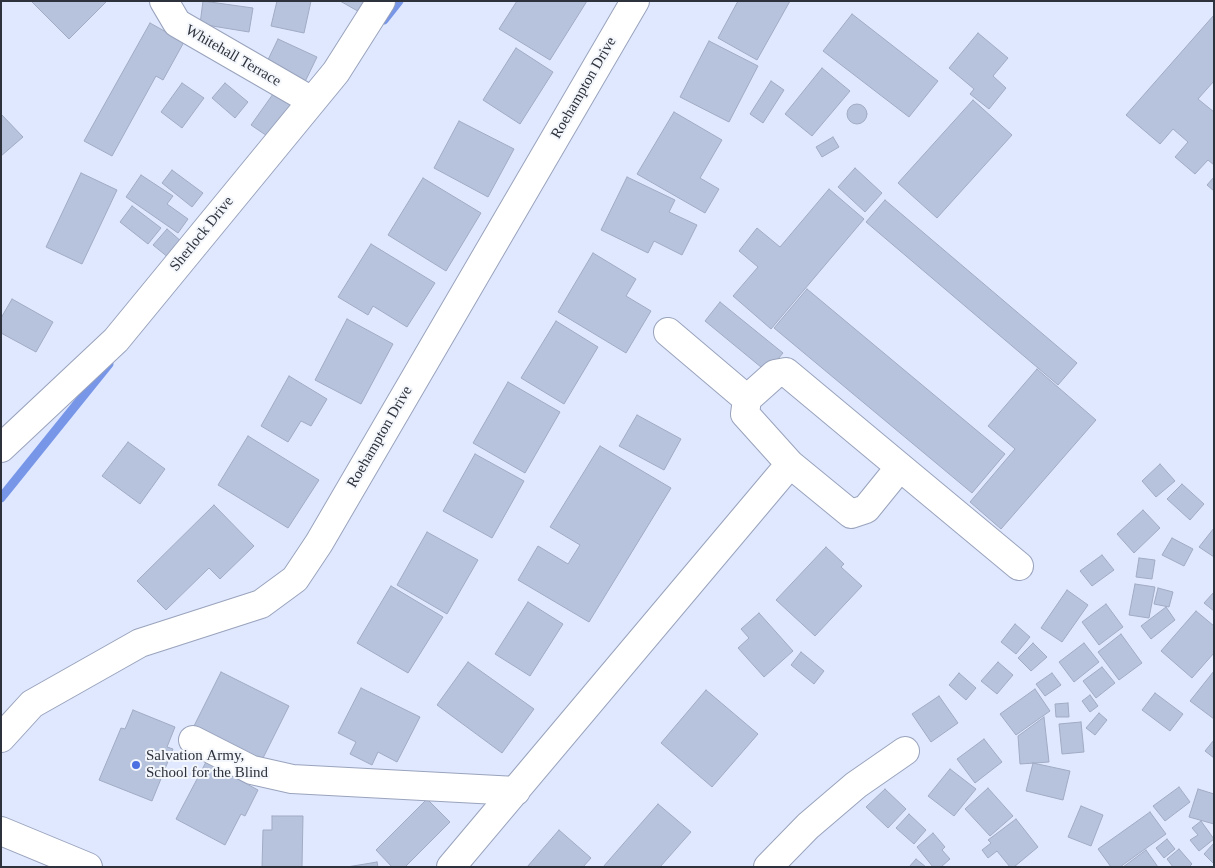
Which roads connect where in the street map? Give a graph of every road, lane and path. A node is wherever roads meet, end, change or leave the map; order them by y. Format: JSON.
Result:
{"nodes":[{"id":1,"x":164,"y":1,"type":"edge"},
{"id":2,"x":382,"y":1,"type":"edge"},
{"id":3,"x":635,"y":1,"type":"edge"},
{"id":4,"x":312,"y":100,"type":"junction"},
{"id":5,"x":668,"y":332,"type":"dead end"},
{"id":6,"x":747,"y":399,"type":"junction"},
{"id":7,"x":1,"y":448,"type":"edge"},
{"id":8,"x":790,"y":464,"type":"junction"},
{"id":9,"x":900,"y":467,"type":"junction"},
{"id":10,"x":1019,"y":566,"type":"dead end"},
{"id":11,"x":1,"y":738,"type":"edge"},
{"id":12,"x":193,"y":740,"type":"dead end"},
{"id":13,"x":905,"y":751,"type":"dead end"},
{"id":14,"x":516,"y":791,"type":"junction"},
{"id":15,"x":1,"y":831,"type":"edge"},
{"id":16,"x":88,"y":867,"type":"edge"},
{"id":17,"x":451,"y":867,"type":"edge"},
{"id":18,"x":768,"y":867,"type":"edge"}],
"edges":[{"from":1,"to":4,"type":"street","name":"Whitehall Terrace"},
{"from":2,"to":4,"type":"street","name":"Sherlock Drive"},
{"from":3,"to":11,"type":"street","name":"Roehampton Drive"},
{"from":4,"to":7,"type":"street","name":"Sherlock Drive"},
{"from":5,"to":6,"type":"street"},
{"from":6,"to":8,"type":"street"},
{"from":6,"to":9,"type":"street"},
{"from":8,"to":9,"type":"street"},
{"from":8,"to":14,"type":"street"},
{"from":9,"to":10,"type":"street"},
{"from":12,"to":14,"type":"street"},
{"from":13,"to":18,"type":"street"},
{"from":14,"to":17,"type":"street"},
{"from":15,"to":16,"type":"street"}]}
